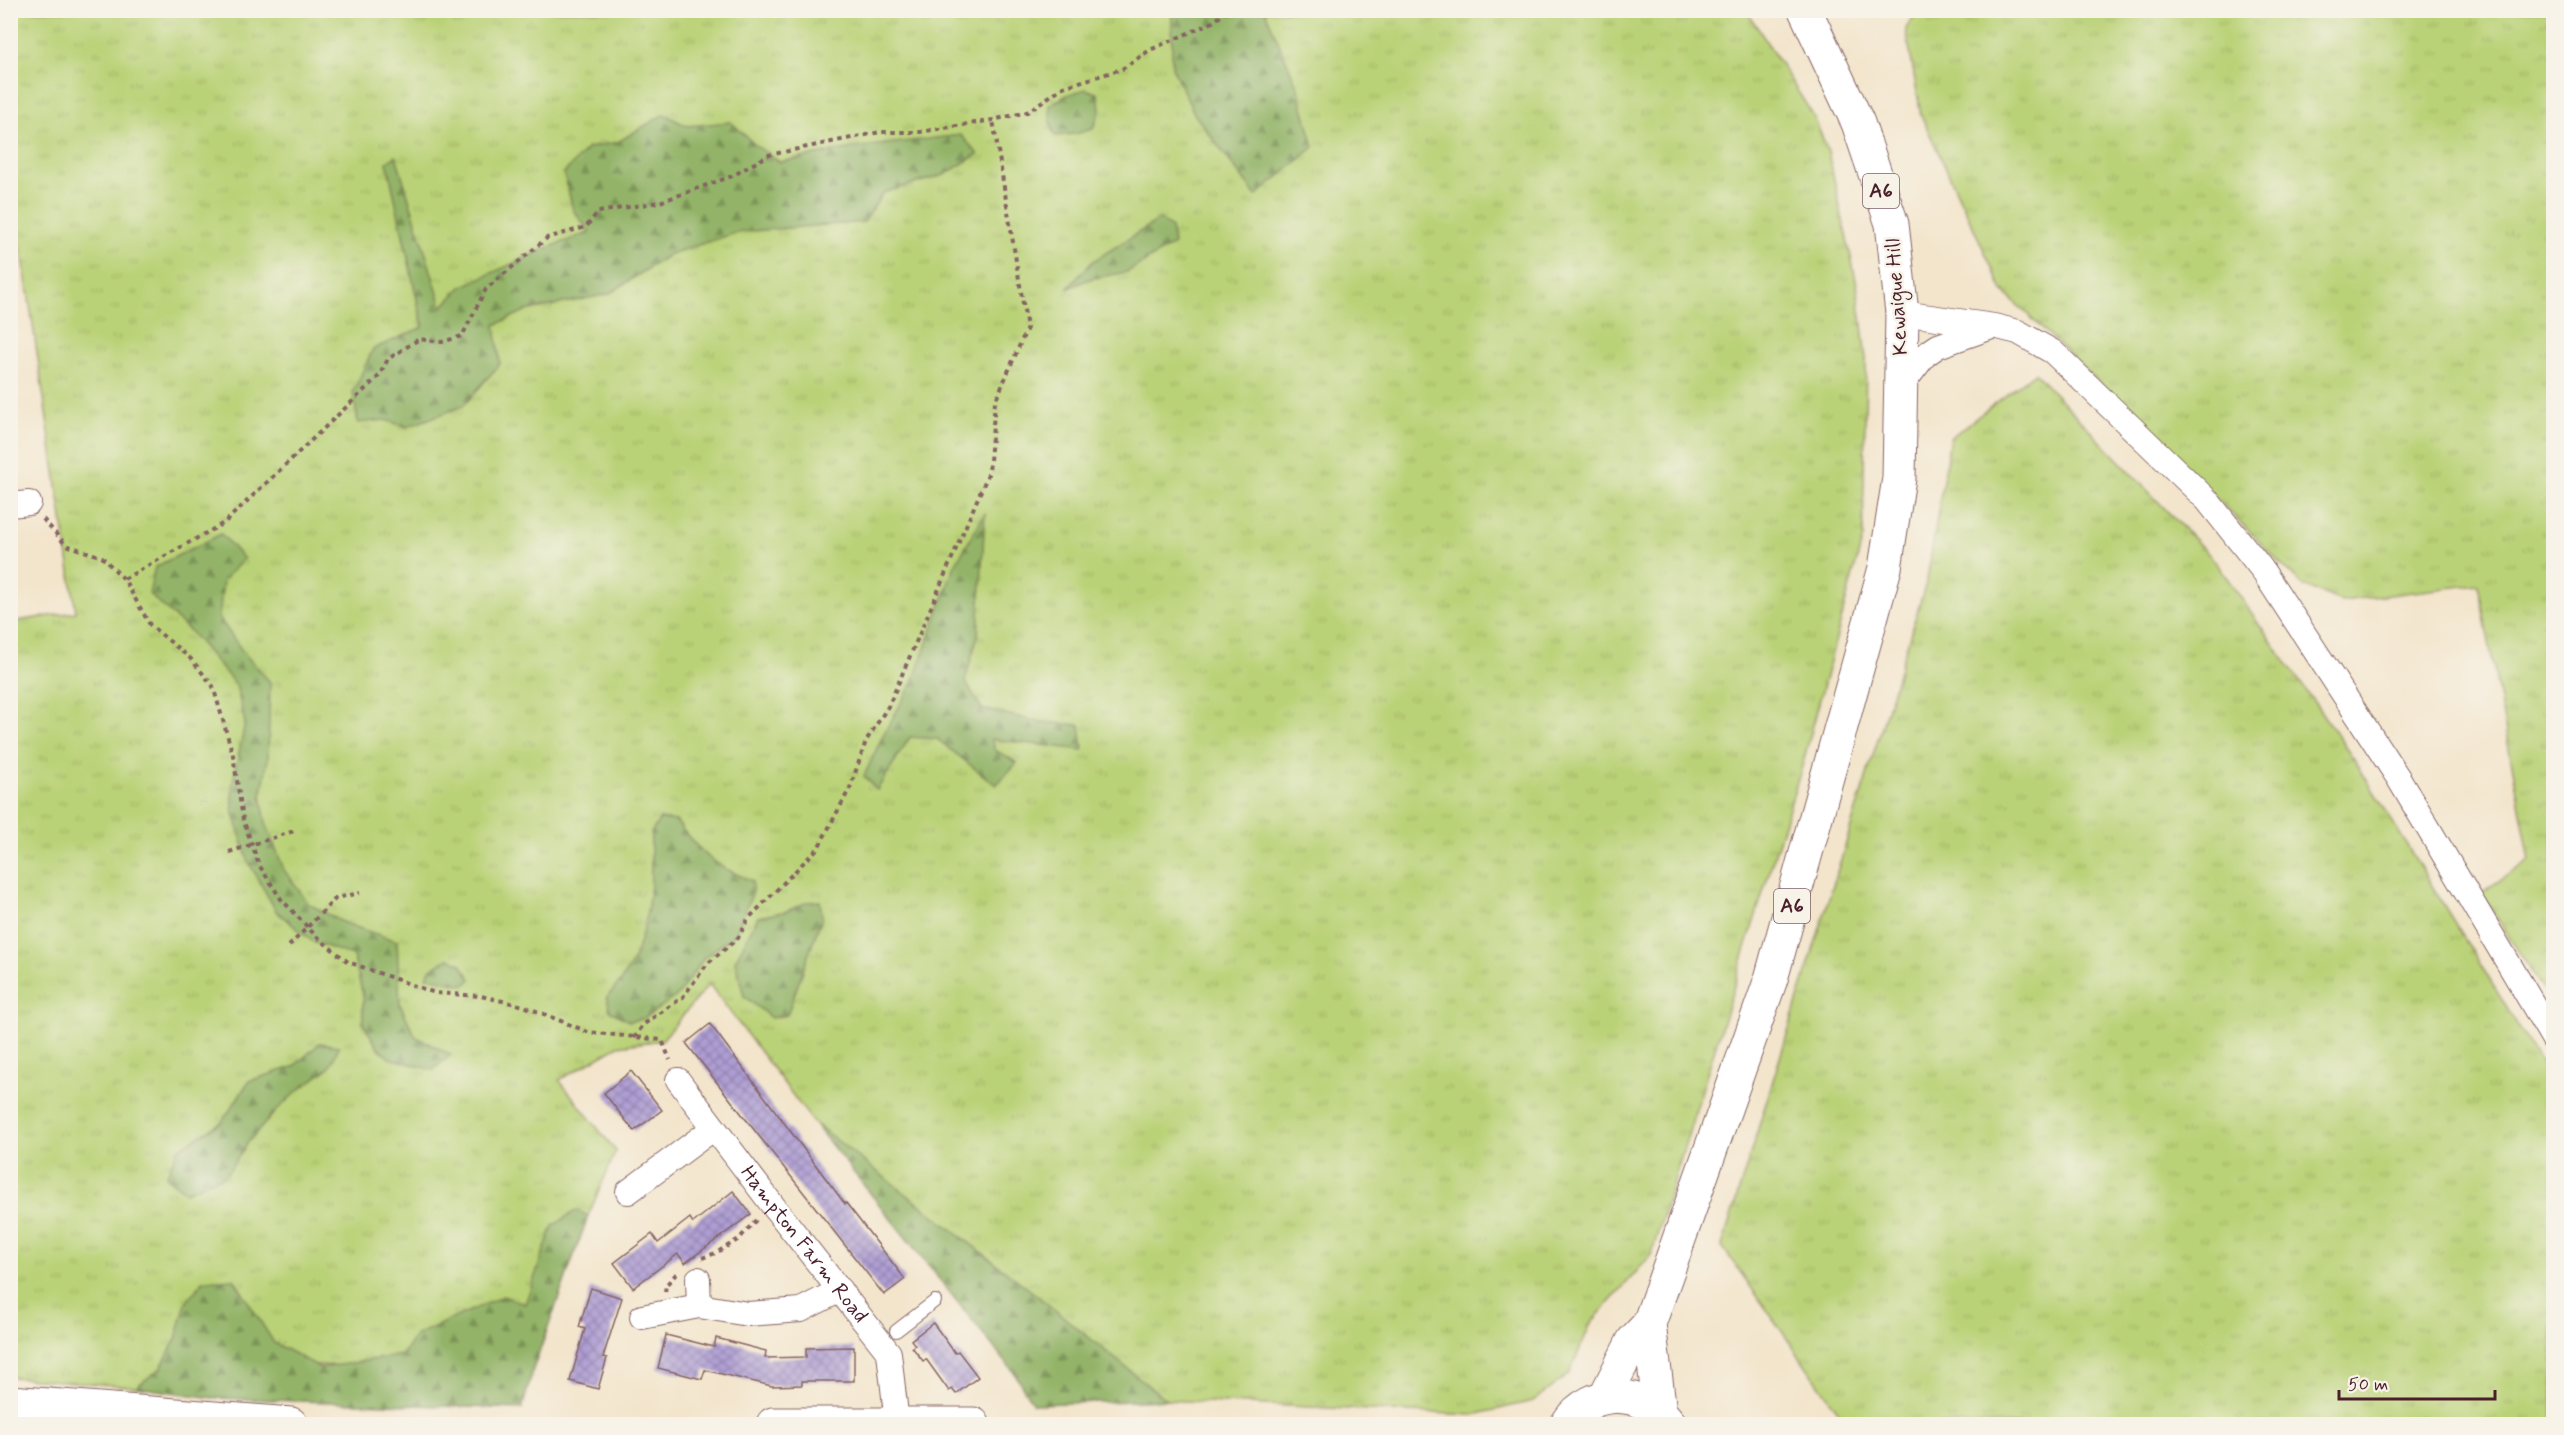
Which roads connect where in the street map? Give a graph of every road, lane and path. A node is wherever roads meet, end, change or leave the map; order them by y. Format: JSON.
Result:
{"nodes":[{"id":1,"x":1229,"y":10,"type":"edge"},
{"id":2,"x":1805,"y":10,"type":"edge"},
{"id":3,"x":993,"y":120,"type":"junction"},
{"id":4,"x":1902,"y":313,"type":"junction"},
{"id":5,"x":1994,"y":326,"type":"junction"},
{"id":6,"x":1902,"y":385,"type":"junction"},
{"id":7,"x":20,"y":504,"type":"edge"},
{"id":8,"x":124,"y":579,"type":"junction"},
{"id":9,"x":294,"y":831,"type":"dead end"},
{"id":10,"x":252,"y":844,"type":"junction"},
{"id":11,"x":229,"y":852,"type":"dead end"},
{"id":12,"x":360,"y":893,"type":"dead end"},
{"id":13,"x":307,"y":927,"type":"junction"},
{"id":14,"x":289,"y":946,"type":"dead end"},
{"id":15,"x":634,"y":1038,"type":"junction"},
{"id":16,"x":2553,"y":1040,"type":"edge"},
{"id":17,"x":678,"y":1080,"type":"joint"},
{"id":18,"x":714,"y":1128,"type":"junction"},
{"id":19,"x":628,"y":1192,"type":"dead end"},
{"id":20,"x":774,"y":1208,"type":"junction"},
{"id":21,"x":692,"y":1270,"type":"junction"},
{"id":22,"x":840,"y":1290,"type":"junction"},
{"id":23,"x":935,"y":1301,"type":"dead end"},
{"id":24,"x":699,"y":1306,"type":"junction"},
{"id":25,"x":671,"y":1310,"type":"junction"},
{"id":26,"x":642,"y":1317,"type":"dead end"},
{"id":27,"x":1649,"y":1324,"type":"junction"},
{"id":28,"x":889,"y":1337,"type":"junction"},
{"id":29,"x":1605,"y":1397,"type":"junction"},
{"id":30,"x":10,"y":1402,"type":"edge"},
{"id":31,"x":1665,"y":1418,"type":"edge"},
{"id":32,"x":897,"y":1423,"type":"junction"},
{"id":33,"x":291,"y":1425,"type":"edge"},
{"id":34,"x":773,"y":1425,"type":"edge"},
{"id":35,"x":972,"y":1425,"type":"edge"},
{"id":36,"x":1567,"y":1425,"type":"edge"}],
"edges":[{"from":1,"to":3,"type":"path"},
{"from":2,"to":4,"type":"highway","name":"Kewaigue Hill","number":"A6"},
{"from":3,"to":8,"type":"path"},
{"from":3,"to":15,"type":"path"},
{"from":4,"to":5,"type":"street"},
{"from":4,"to":6,"type":"highway","name":"Kewaigue Hill","number":"A6"},
{"from":5,"to":6,"type":"street"},
{"from":5,"to":16,"type":"street"},
{"from":6,"to":27,"type":"highway","number":"A6"},
{"from":7,"to":8,"type":"path"},
{"from":8,"to":10,"type":"path"},
{"from":9,"to":10,"type":"path"},
{"from":10,"to":11,"type":"path"},
{"from":10,"to":13,"type":"path"},
{"from":12,"to":13,"type":"path"},
{"from":13,"to":14,"type":"path"},
{"from":13,"to":15,"type":"path"},
{"from":15,"to":17,"type":"path"},
{"from":17,"to":18,"type":"street","name":"Hampton Farm Road"},
{"from":18,"to":19,"type":"street"},
{"from":18,"to":20,"type":"street","name":"Hampton Farm Road"},
{"from":20,"to":21,"type":"path"},
{"from":20,"to":22,"type":"street","name":"Hampton Farm Road"},
{"from":21,"to":24,"type":"street"},
{"from":21,"to":25,"type":"path"},
{"from":22,"to":24,"type":"street"},
{"from":22,"to":28,"type":"street","name":"Hampton Farm Road"},
{"from":23,"to":28,"type":"lane"},
{"from":24,"to":25,"type":"street"},
{"from":25,"to":26,"type":"street"},
{"from":27,"to":29,"type":"highway","number":"A6"},
{"from":27,"to":31,"type":"highway","number":"A6"},
{"from":28,"to":32,"type":"street","name":"Hampton Farm Road"},
{"from":29,"to":31,"type":"highway"},
{"from":29,"to":36,"type":"highway"},
{"from":30,"to":33,"type":"highway"},
{"from":32,"to":34,"type":"highway"},
{"from":32,"to":35,"type":"highway"}]}
